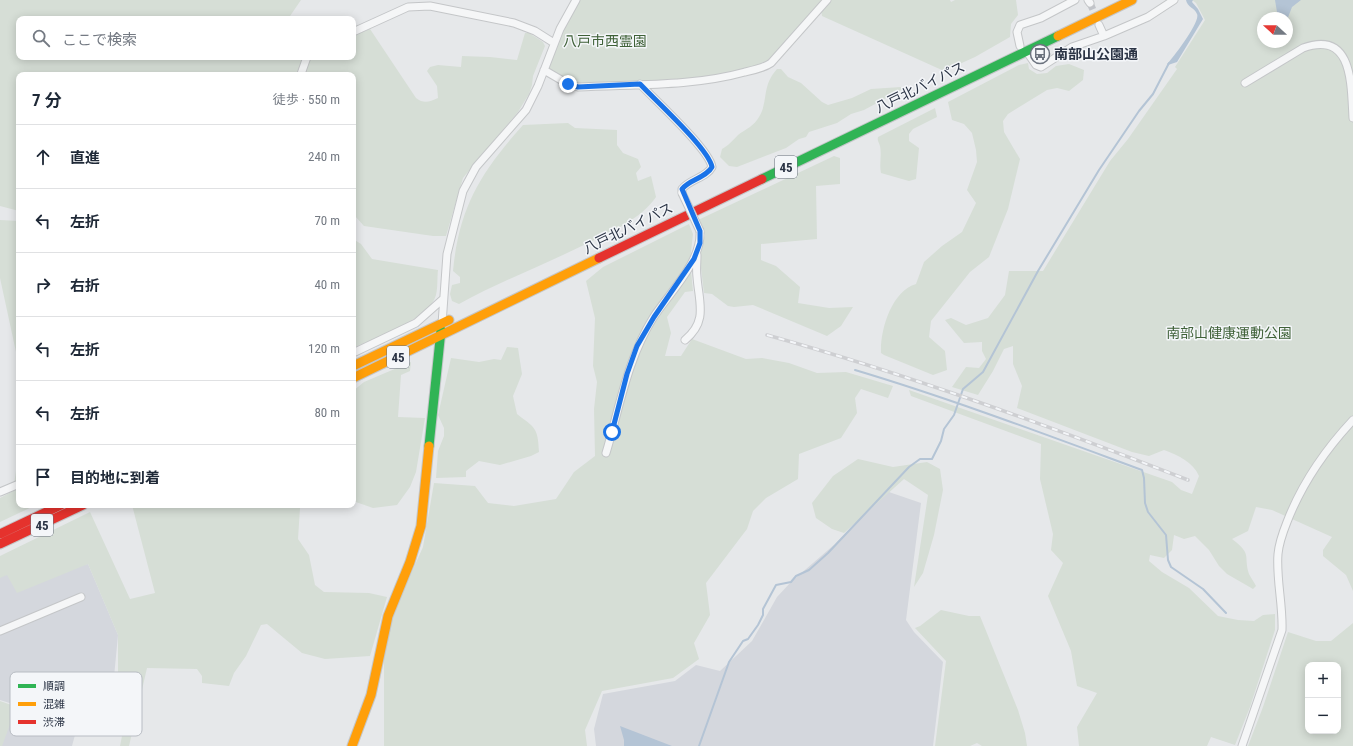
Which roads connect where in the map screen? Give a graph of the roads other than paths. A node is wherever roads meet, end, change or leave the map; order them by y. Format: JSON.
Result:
{"nodes":[{"id":1,"x":576,"y":0,"type":"edge"},
{"id":2,"x":827,"y":0,"type":"edge"},
{"id":3,"x":1075,"y":0,"type":"edge"},
{"id":4,"x":1114,"y":0,"type":"edge"},
{"id":5,"x":1132,"y":0,"type":"edge"},
{"id":6,"x":1174,"y":0,"type":"edge"},
{"id":7,"x":1099,"y":25,"type":"tunnel mouth"},
{"id":8,"x":356,"y":31,"type":"edge"},
{"id":9,"x":1104,"y":36,"type":"junction"},
{"id":10,"x":554,"y":43,"type":"junction"},
{"id":11,"x":1023,"y":49,"type":"junction"},
{"id":12,"x":306,"y":60,"type":"edge"},
{"id":13,"x":544,"y":70,"type":"junction"},
{"id":14,"x":302,"y":72,"type":"edge"},
{"id":15,"x":1245,"y":83,"type":"dead end"},
{"id":16,"x":640,"y":84,"type":"junction"},
{"id":17,"x":1353,"y":118,"type":"edge"},
{"id":18,"x":697,"y":251,"type":"junction"},
{"id":19,"x":443,"y":299,"type":"junction"},
{"id":20,"x":488,"y":302,"type":"dead end"},
{"id":21,"x":459,"y":315,"type":"dead end"},
{"id":22,"x":442,"y":324,"type":"junction"},
{"id":23,"x":441,"y":334,"type":"junction"},
{"id":24,"x":685,"y":340,"type":"dead end"},
{"id":25,"x":356,"y":352,"type":"edge"},
{"id":26,"x":356,"y":365,"type":"edge"},
{"id":27,"x":356,"y":376,"type":"edge"},
{"id":28,"x":1353,"y":420,"type":"edge"},
{"id":29,"x":606,"y":453,"type":"dead end"},
{"id":30,"x":16,"y":485,"type":"edge"},
{"id":31,"x":0,"y":492,"type":"edge"},
{"id":32,"x":56,"y":508,"type":"edge"},
{"id":33,"x":77,"y":508,"type":"edge"},
{"id":34,"x":0,"y":534,"type":"edge"},
{"id":35,"x":0,"y":544,"type":"edge"},
{"id":36,"x":81,"y":597,"type":"dead end"},
{"id":37,"x":0,"y":631,"type":"edge"},
{"id":38,"x":352,"y":746,"type":"edge"},
{"id":39,"x":1242,"y":746,"type":"edge"}],
"edges":[{"from":1,"to":10,"type":"street"},
{"from":2,"to":16,"type":"street"},
{"from":3,"to":11,"type":"street"},
{"from":4,"to":11,"type":"main road","name":"八戸北バイパス","number":"45"},
{"from":5,"to":11,"type":"main road","name":"八戸北バイパス","number":"45"},
{"from":6,"to":9,"type":"street"},
{"from":7,"to":9,"type":"street"},
{"from":8,"to":10,"type":"street"},
{"from":9,"to":11,"type":"street"},
{"from":10,"to":13,"type":"street"},
{"from":11,"to":20,"type":"main road","name":"八戸北バイパス","number":"45"},
{"from":11,"to":23,"type":"main road","name":"八戸北バイパス","number":"45"},
{"from":12,"to":14,"type":"street"},
{"from":13,"to":16,"type":"street"},
{"from":13,"to":19,"type":"street"},
{"from":15,"to":17,"type":"street"},
{"from":16,"to":18,"type":"street","bridge":true},
{"from":18,"to":24,"type":"street"},
{"from":18,"to":29,"type":"street"},
{"from":19,"to":22,"type":"street"},
{"from":19,"to":25,"type":"street"},
{"from":21,"to":22,"type":"main road","number":"45"},
{"from":22,"to":23,"type":"main road"},
{"from":22,"to":26,"type":"main road","number":"45"},
{"from":23,"to":27,"type":"main road","name":"八戸北バイパス","number":"45"},
{"from":23,"to":38,"type":"main road"},
{"from":28,"to":39,"type":"street"},
{"from":30,"to":31,"type":"street"},
{"from":32,"to":34,"type":"main road","number":"45"},
{"from":33,"to":35,"type":"main road","number":"45"},
{"from":36,"to":37,"type":"street"}]}
